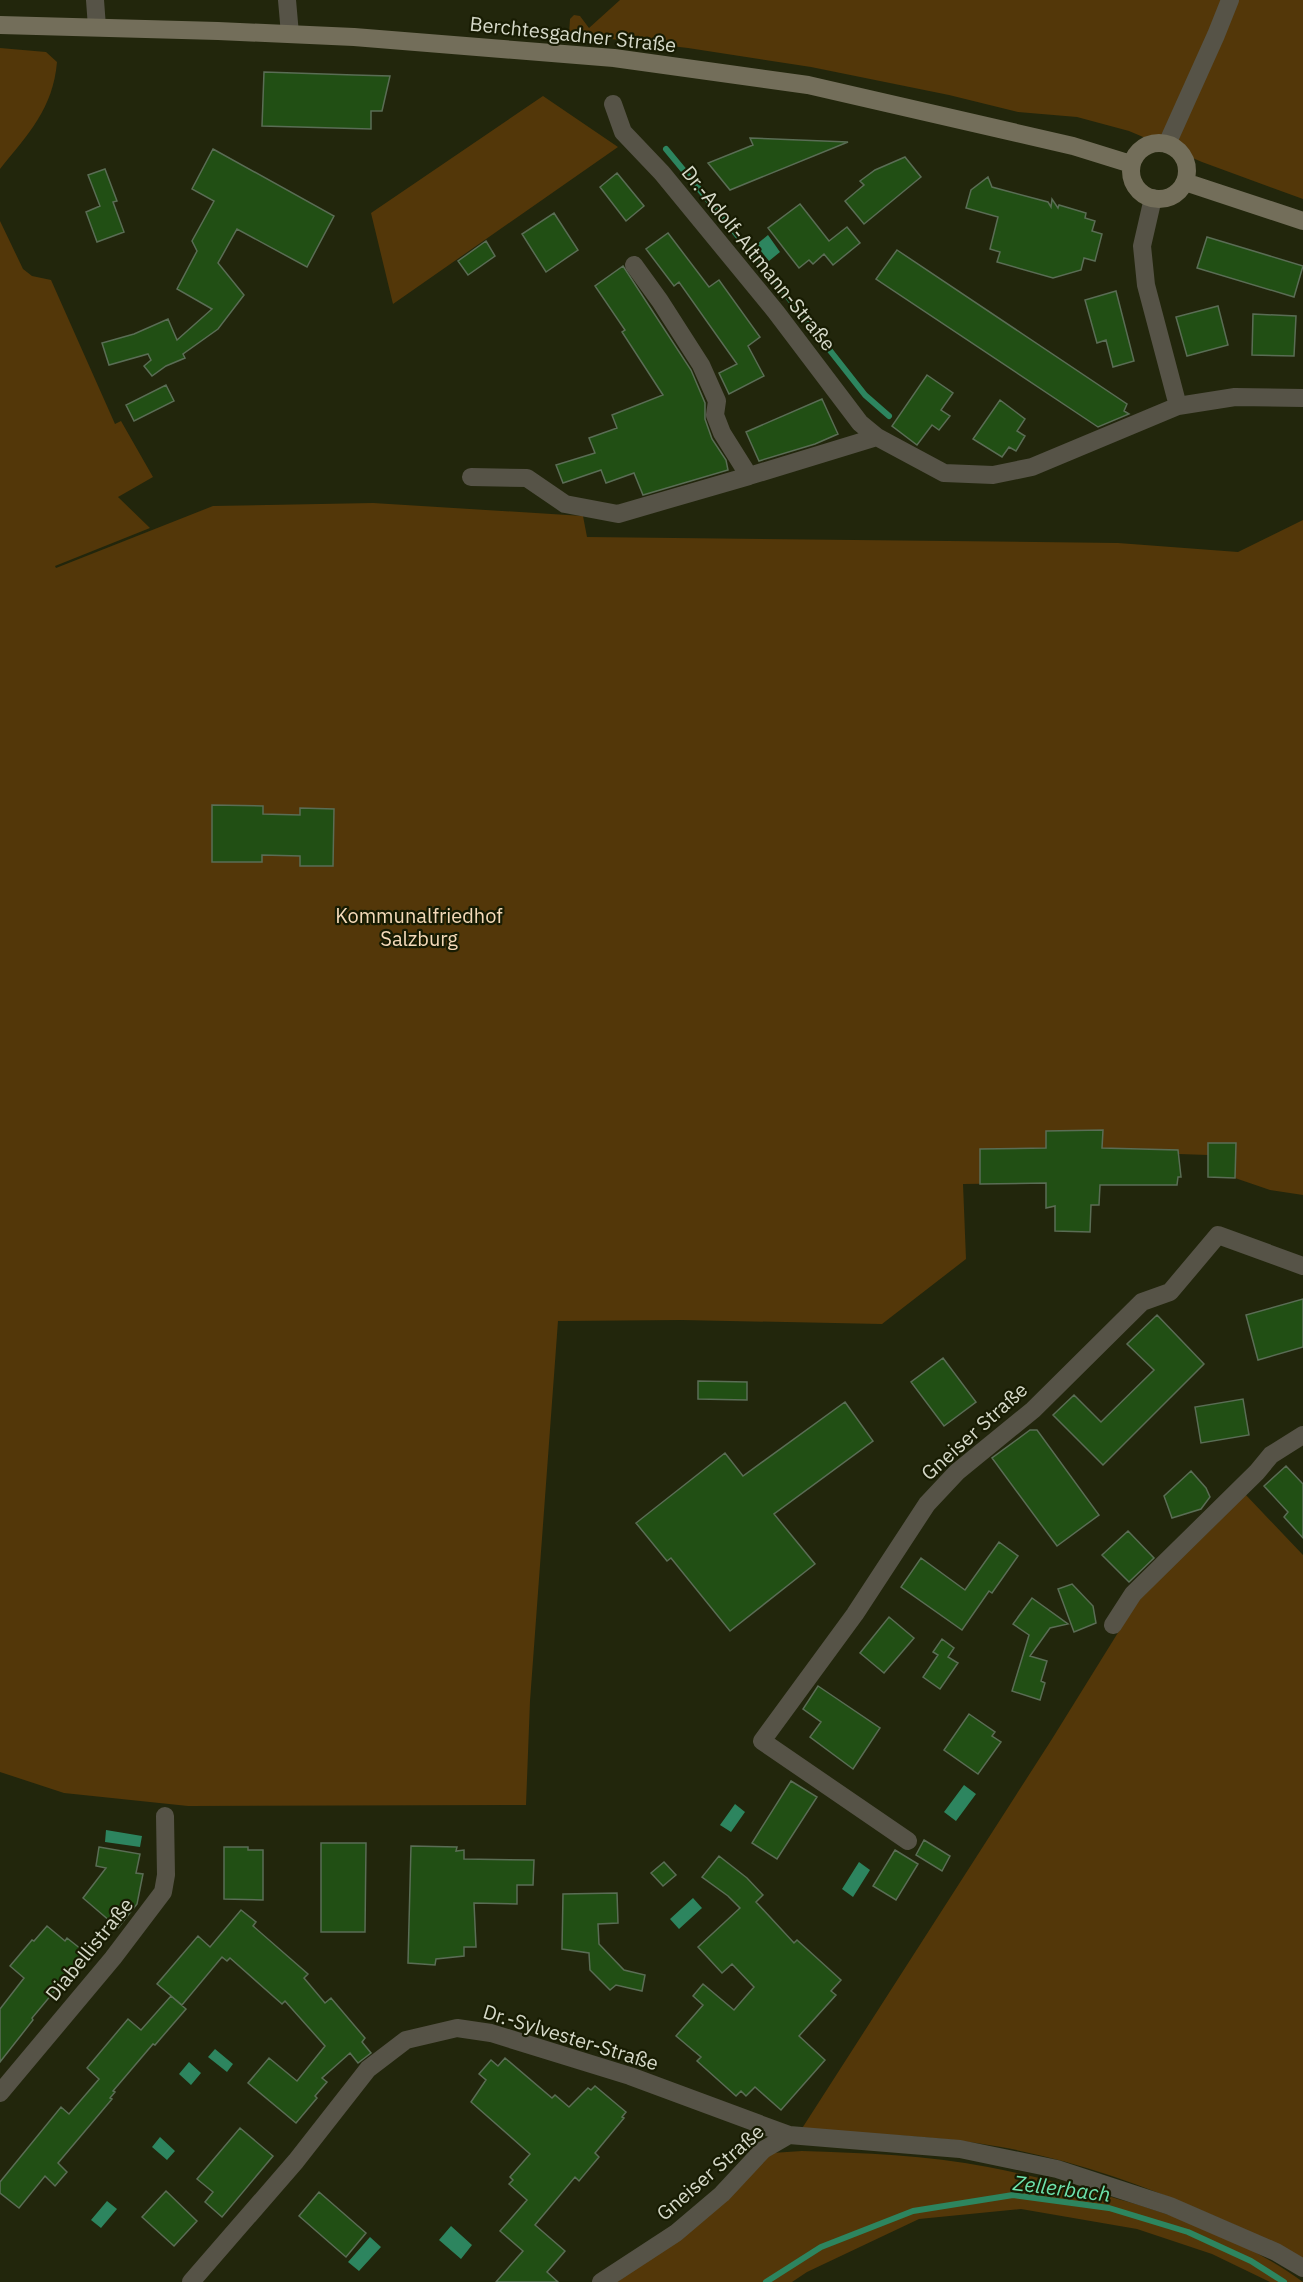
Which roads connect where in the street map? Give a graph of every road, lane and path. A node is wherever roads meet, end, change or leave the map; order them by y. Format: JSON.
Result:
{"nodes":[{"id":1,"x":96,"y":0,"type":"edge"},
{"id":2,"x":287,"y":0,"type":"edge"},
{"id":3,"x":1230,"y":0,"type":"edge"},
{"id":4,"x":0,"y":25,"type":"edge"},
{"id":5,"x":97,"y":27,"type":"junction"},
{"id":6,"x":290,"y":34,"type":"junction"},
{"id":7,"x":613,"y":104,"type":"dead end"},
{"id":8,"x":1167,"y":144,"type":"junction"},
{"id":9,"x":1131,"y":164,"type":"junction"},
{"id":10,"x":1185,"y":182,"type":"junction"},
{"id":11,"x":1153,"y":198,"type":"junction"},
{"id":12,"x":1303,"y":221,"type":"edge"},
{"id":13,"x":634,"y":265,"type":"dead end"},
{"id":14,"x":1303,"y":398,"type":"edge"},
{"id":15,"x":1178,"y":406,"type":"junction"},
{"id":16,"x":877,"y":438,"type":"junction"},
{"id":17,"x":749,"y":476,"type":"junction"},
{"id":18,"x":471,"y":477,"type":"dead end"},
{"id":19,"x":1303,"y":1266,"type":"edge"},
{"id":20,"x":1303,"y":1435,"type":"edge"},
{"id":21,"x":1113,"y":1625,"type":"dead end"},
{"id":22,"x":165,"y":1816,"type":"dead end"},
{"id":23,"x":908,"y":1841,"type":"dead end"},
{"id":24,"x":0,"y":2092,"type":"edge"},
{"id":25,"x":789,"y":2135,"type":"junction"},
{"id":26,"x":1303,"y":2268,"type":"edge"},
{"id":27,"x":191,"y":2282,"type":"edge"},
{"id":28,"x":601,"y":2282,"type":"edge"}],
"edges":[{"from":1,"to":5,"type":"street"},
{"from":2,"to":6,"type":"street"},
{"from":3,"to":8,"type":"street"},
{"from":4,"to":5,"type":"main road","name":"Berchtesgadner Straße"},
{"from":5,"to":6,"type":"main road","name":"Berchtesgadner Straße"},
{"from":6,"to":9,"type":"main road","name":"Berchtesgadner Straße"},
{"from":7,"to":16,"type":"street","name":"Dr.-Adolf-Altmann-Straße"},
{"from":8,"to":9,"type":"main road"},
{"from":8,"to":10,"type":"main road"},
{"from":9,"to":11,"type":"main road"},
{"from":10,"to":11,"type":"main road"},
{"from":10,"to":12,"type":"main road"},
{"from":11,"to":15,"type":"street"},
{"from":13,"to":17,"type":"street"},
{"from":14,"to":15,"type":"street","name":"Dr.-Adolf-Altmann-Straße"},
{"from":15,"to":16,"type":"street","name":"Dr.-Adolf-Altmann-Straße"},
{"from":16,"to":17,"type":"street"},
{"from":17,"to":18,"type":"street"},
{"from":19,"to":23,"type":"street","name":"Gneiser Straße"},
{"from":20,"to":21,"type":"street"},
{"from":22,"to":24,"type":"street","name":"Diabellistraße"},
{"from":25,"to":26,"type":"street","name":"Dr.-Sylvester-Straße"},
{"from":25,"to":27,"type":"street","name":"Dr.-Sylvester-Straße"},
{"from":25,"to":28,"type":"street","name":"Gneiser Straße"}]}
